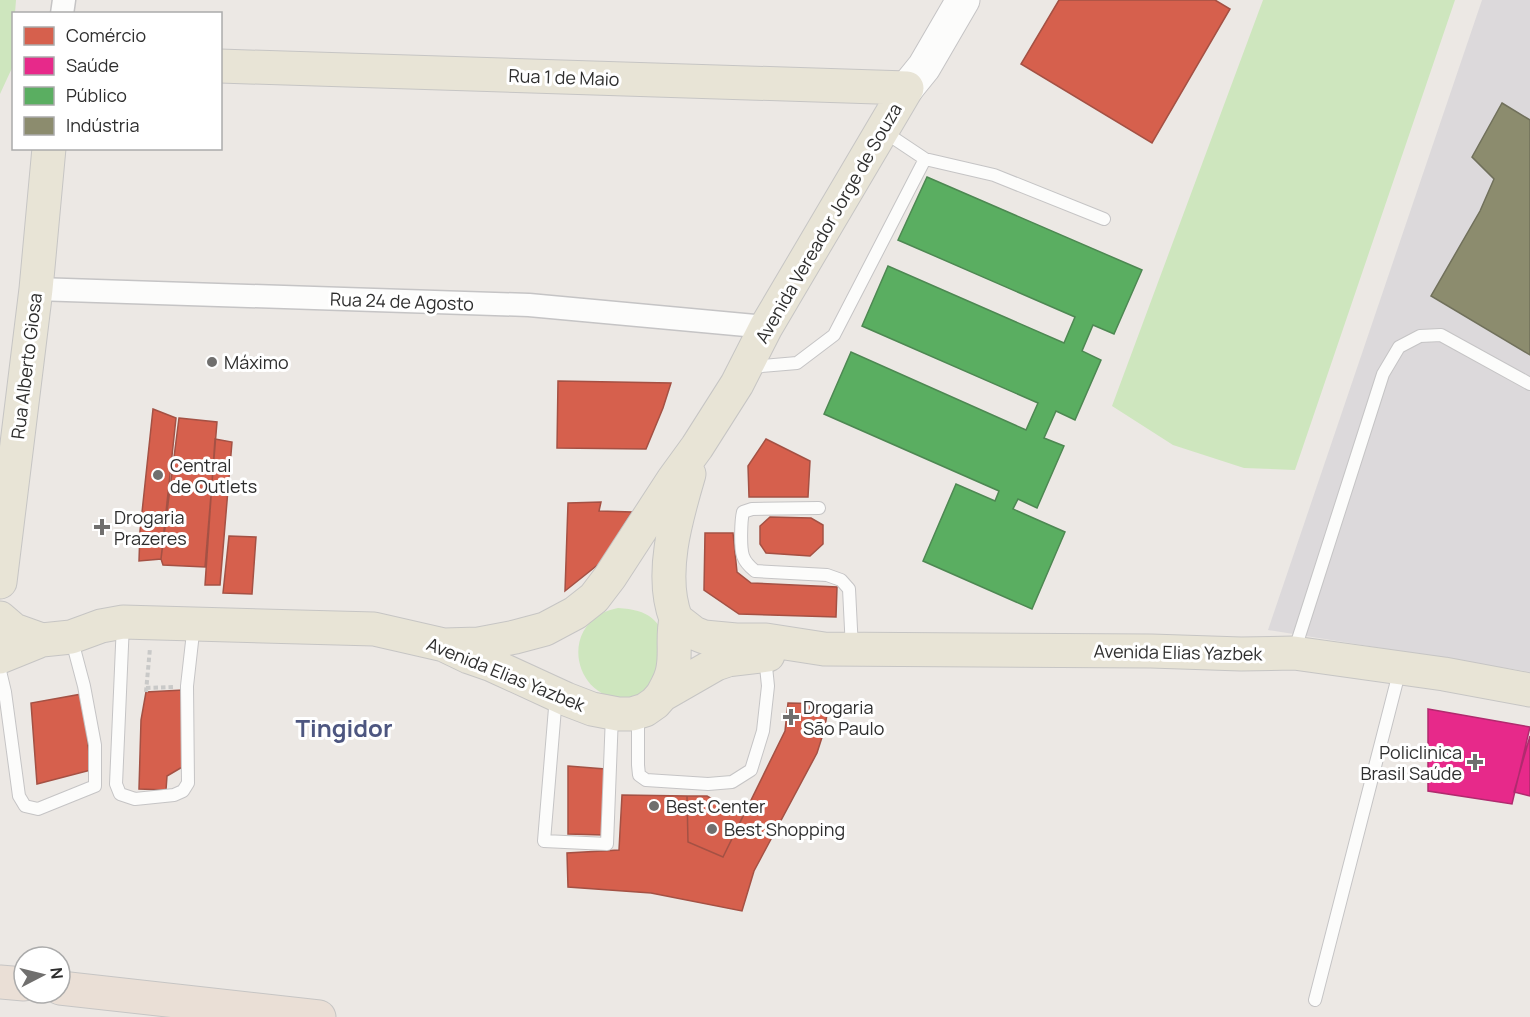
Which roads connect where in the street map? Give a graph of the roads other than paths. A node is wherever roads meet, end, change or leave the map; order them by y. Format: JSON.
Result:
{"nodes":[{"id":1,"x":963,"y":0,"type":"edge"},
{"id":2,"x":222,"y":66,"type":"edge"},
{"id":3,"x":853,"y":86,"type":"junction"},
{"id":4,"x":907,"y":88,"type":"junction"},
{"id":5,"x":882,"y":130,"type":"junction"},
{"id":6,"x":49,"y":150,"type":"edge"},
{"id":7,"x":925,"y":159,"type":"junction"},
{"id":8,"x":1104,"y":219,"type":"dead end"},
{"id":9,"x":36,"y":289,"type":"junction"},
{"id":10,"x":766,"y":327,"type":"junction"},
{"id":11,"x":746,"y":367,"type":"junction"},
{"id":12,"x":1530,"y":384,"type":"edge"},
{"id":13,"x":697,"y":447,"type":"junction"},
{"id":14,"x":819,"y":508,"type":"dead end"},
{"id":15,"x":0,"y":582,"type":"edge"},
{"id":16,"x":0,"y":618,"type":"edge"},
{"id":17,"x":676,"y":620,"type":"junction"},
{"id":18,"x":137,"y":623,"type":"junction"},
{"id":19,"x":194,"y":624,"type":"junction"},
{"id":20,"x":56,"y":638,"type":"junction"},
{"id":21,"x":444,"y":645,"type":"junction"},
{"id":22,"x":838,"y":650,"type":"junction"},
{"id":23,"x":1294,"y":653,"type":"junction"},
{"id":24,"x":765,"y":656,"type":"junction"},
{"id":25,"x":0,"y":657,"type":"edge"},
{"id":26,"x":1401,"y":668,"type":"junction"},
{"id":27,"x":0,"y":671,"type":"edge"},
{"id":28,"x":1530,"y":690,"type":"edge"},
{"id":29,"x":556,"y":695,"type":"junction"},
{"id":30,"x":638,"y":707,"type":"junction"},
{"id":31,"x":72,"y":989,"type":"edge"},
{"id":32,"x":1315,"y":1000,"type":"dead end"},
{"id":33,"x":320,"y":1017,"type":"edge"}],
"edges":[{"from":1,"to":4,"type":"main road","name":"Avenida Vereador Jorge de Souza"},
{"from":2,"to":3,"type":"main road","name":"Rua 1 de Maio"},
{"from":3,"to":4,"type":"main road","name":"Rua 1 de Maio"},
{"from":3,"to":5,"type":"main road"},
{"from":4,"to":5,"type":"main road","name":"Avenida Vereador Jorge de Souza"},
{"from":5,"to":7,"type":"lane"},
{"from":5,"to":10,"type":"main road","name":"Avenida Vereador Jorge de Souza"},
{"from":6,"to":9,"type":"main road","name":"Rua Alberto Giosa"},
{"from":7,"to":8,"type":"lane"},
{"from":7,"to":11,"type":"lane"},
{"from":9,"to":10,"type":"street","name":"Rua 24 de Agosto"},
{"from":9,"to":15,"type":"main road","name":"Rua Alberto Giosa"},
{"from":10,"to":11,"type":"main road","name":"Avenida Vereador Jorge de Souza"},
{"from":11,"to":13,"type":"main road","name":"Avenida Vereador Jorge de Souza"},
{"from":12,"to":23,"type":"lane"},
{"from":13,"to":17,"type":"main road","name":"Avenida Vereador Jorge de Souza"},
{"from":13,"to":21,"type":"main road","name":"Avenida Vereador Jorge de Souza"},
{"from":14,"to":22,"type":"lane"},
{"from":16,"to":20,"type":"main road"},
{"from":17,"to":22,"type":"main road","name":"Avenida Elias Yazbek"},
{"from":17,"to":30,"type":"main road","name":"Avenida Vereador Jorge de Souza"},
{"from":18,"to":19,"type":"main road","name":"Avenida Elias Yazbek"},
{"from":18,"to":19,"type":"lane"},
{"from":18,"to":20,"type":"main road","name":"Avenida Elias Yazbek"},
{"from":19,"to":21,"type":"main road","name":"Avenida Elias Yazbek"},
{"from":20,"to":25,"type":"main road","name":"Avenida Elias Yazbek"},
{"from":20,"to":27,"type":"lane"},
{"from":21,"to":29,"type":"main road","name":"Avenida Elias Yazbek"},
{"from":22,"to":23,"type":"main road","name":"Avenida Elias Yazbek"},
{"from":22,"to":24,"type":"main road","name":"Avenida Elias Yazbek"},
{"from":23,"to":26,"type":"main road","name":"Avenida Elias Yazbek"},
{"from":24,"to":30,"type":"main road","name":"Avenida Elias Yazbek"},
{"from":24,"to":30,"type":"lane"},
{"from":26,"to":28,"type":"main road","name":"Avenida Elias Yazbek"},
{"from":26,"to":32,"type":"lane"},
{"from":29,"to":30,"type":"main road","name":"Avenida Elias Yazbek"},
{"from":29,"to":30,"type":"lane"},
{"from":31,"to":33,"type":"highway"}]}
